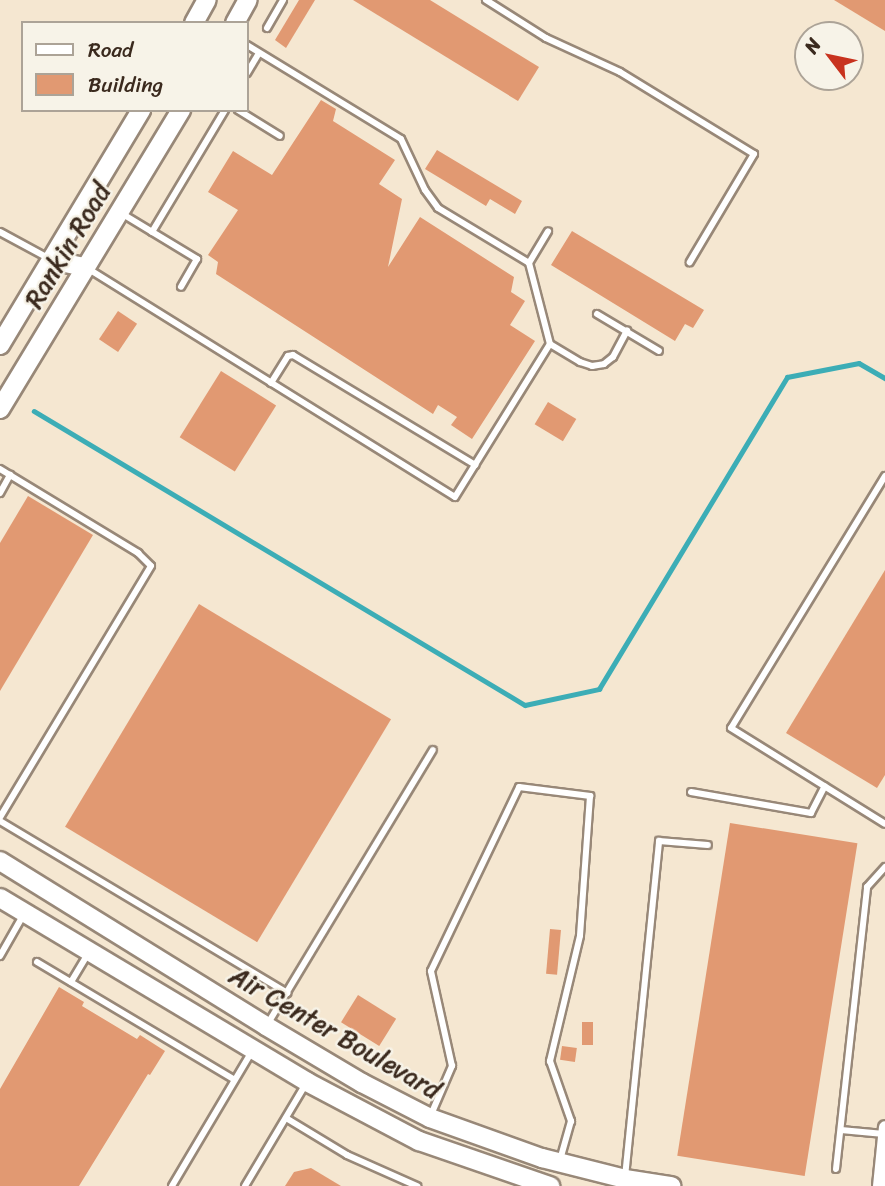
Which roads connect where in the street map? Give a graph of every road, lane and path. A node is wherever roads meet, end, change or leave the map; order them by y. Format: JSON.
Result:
{"nodes":[{"id":1,"x":248,"y":0,"type":"edge"},
{"id":2,"x":284,"y":0,"type":"edge"},
{"id":3,"x":486,"y":0,"type":"edge"},
{"id":4,"x":236,"y":21,"type":"edge"},
{"id":5,"x":267,"y":28,"type":"dead end"},
{"id":6,"x":248,"y":46,"type":"edge"},
{"id":7,"x":259,"y":53,"type":"junction"},
{"id":8,"x":248,"y":72,"type":"edge"},
{"id":9,"x":140,"y":112,"type":"edge"},
{"id":10,"x":180,"y":112,"type":"edge"},
{"id":11,"x":224,"y":112,"type":"edge"},
{"id":12,"x":241,"y":112,"type":"edge"},
{"id":13,"x":281,"y":136,"type":"dead end"},
{"id":14,"x":119,"y":212,"type":"junction"},
{"id":15,"x":548,"y":231,"type":"dead end"},
{"id":16,"x":0,"y":232,"type":"edge"},
{"id":17,"x":152,"y":232,"type":"junction"},
{"id":18,"x":51,"y":260,"type":"junction"},
{"id":19,"x":690,"y":261,"type":"dead end"},
{"id":20,"x":529,"y":263,"type":"junction"},
{"id":21,"x":85,"y":267,"type":"junction"},
{"id":22,"x":181,"y":287,"type":"dead end"},
{"id":23,"x":597,"y":314,"type":"dead end"},
{"id":24,"x":627,"y":331,"type":"junction"},
{"id":25,"x":550,"y":344,"type":"junction"},
{"id":26,"x":0,"y":345,"type":"edge"},
{"id":27,"x":659,"y":351,"type":"dead end"},
{"id":28,"x":271,"y":383,"type":"junction"},
{"id":29,"x":0,"y":409,"type":"edge"},
{"id":30,"x":475,"y":465,"type":"junction"},
{"id":31,"x":0,"y":469,"type":"edge"},
{"id":32,"x":10,"y":475,"type":"junction"},
{"id":33,"x":885,"y":475,"type":"edge"},
{"id":34,"x":0,"y":493,"type":"edge"},
{"id":35,"x":433,"y":750,"type":"dead end"},
{"id":36,"x":825,"y":786,"type":"junction"},
{"id":37,"x":691,"y":792,"type":"dead end"},
{"id":38,"x":0,"y":817,"type":"edge"},
{"id":39,"x":885,"y":824,"type":"edge"},
{"id":40,"x":708,"y":845,"type":"dead end"},
{"id":41,"x":0,"y":861,"type":"edge"},
{"id":42,"x":885,"y":867,"type":"edge"},
{"id":43,"x":40,"y":887,"type":"junction"},
{"id":44,"x":0,"y":898,"type":"edge"},
{"id":45,"x":25,"y":913,"type":"junction"},
{"id":46,"x":89,"y":951,"type":"junction"},
{"id":47,"x":0,"y":956,"type":"edge"},
{"id":48,"x":37,"y":962,"type":"dead end"},
{"id":49,"x":71,"y":982,"type":"junction"},
{"id":50,"x":286,"y":993,"type":"junction"},
{"id":51,"x":267,"y":1026,"type":"junction"},
{"id":52,"x":253,"y":1049,"type":"junction"},
{"id":53,"x":235,"y":1080,"type":"junction"},
{"id":54,"x":307,"y":1083,"type":"junction"},
{"id":55,"x":286,"y":1118,"type":"junction"},
{"id":56,"x":430,"y":1118,"type":"junction"},
{"id":57,"x":885,"y":1127,"type":"edge"},
{"id":58,"x":841,"y":1130,"type":"junction"},
{"id":59,"x":884,"y":1135,"type":"edge"},
{"id":60,"x":419,"y":1141,"type":"junction"},
{"id":61,"x":884,"y":1155,"type":"edge"},
{"id":62,"x":559,"y":1162,"type":"junction"},
{"id":63,"x":836,"y":1169,"type":"dead end"},
{"id":64,"x":625,"y":1179,"type":"junction"},
{"id":65,"x":659,"y":1185,"type":"edge"},
{"id":66,"x":172,"y":1186,"type":"edge"},
{"id":67,"x":246,"y":1186,"type":"edge"},
{"id":68,"x":417,"y":1186,"type":"edge"},
{"id":69,"x":550,"y":1186,"type":"edge"},
{"id":70,"x":879,"y":1186,"type":"edge"}],
"edges":[{"from":1,"to":4,"type":"street"},
{"from":2,"to":5,"type":"lane"},
{"from":3,"to":19,"type":"lane"},
{"from":6,"to":7,"type":"lane"},
{"from":7,"to":8,"type":"lane"},
{"from":7,"to":20,"type":"lane"},
{"from":9,"to":18,"type":"street","name":"Rankin Road"},
{"from":10,"to":14,"type":"street","name":"Rankin Road"},
{"from":11,"to":17,"type":"lane"},
{"from":12,"to":13,"type":"lane"},
{"from":14,"to":17,"type":"lane"},
{"from":14,"to":21,"type":"street","name":"Rankin Road"},
{"from":15,"to":20,"type":"lane"},
{"from":16,"to":18,"type":"lane"},
{"from":17,"to":22,"type":"lane"},
{"from":18,"to":21,"type":"street"},
{"from":18,"to":26,"type":"street","name":"Rankin Road"},
{"from":20,"to":25,"type":"lane"},
{"from":21,"to":28,"type":"lane"},
{"from":21,"to":29,"type":"street","name":"Rankin Road"},
{"from":23,"to":24,"type":"lane"},
{"from":24,"to":25,"type":"lane"},
{"from":24,"to":27,"type":"lane"},
{"from":25,"to":30,"type":"lane"},
{"from":28,"to":30,"type":"lane"},
{"from":28,"to":30,"type":"lane"},
{"from":31,"to":32,"type":"lane"},
{"from":32,"to":34,"type":"lane"},
{"from":32,"to":38,"type":"lane"},
{"from":33,"to":36,"type":"lane"},
{"from":35,"to":50,"type":"lane"},
{"from":36,"to":37,"type":"lane"},
{"from":36,"to":39,"type":"lane"},
{"from":38,"to":50,"type":"lane"},
{"from":40,"to":64,"type":"lane"},
{"from":41,"to":43,"type":"street","name":"Air Center Boulevard"},
{"from":42,"to":58,"type":"lane"},
{"from":43,"to":45,"type":"street"},
{"from":43,"to":51,"type":"street","name":"Air Center Boulevard"},
{"from":44,"to":45,"type":"street","name":"Air Center Boulevard"},
{"from":45,"to":46,"type":"street","name":"Air Center Boulevard"},
{"from":45,"to":47,"type":"lane"},
{"from":46,"to":49,"type":"lane"},
{"from":46,"to":52,"type":"street","name":"Air Center Boulevard"},
{"from":48,"to":49,"type":"lane"},
{"from":49,"to":53,"type":"lane"},
{"from":50,"to":51,"type":"lane"},
{"from":51,"to":52,"type":"street"},
{"from":51,"to":56,"type":"street","name":"Air Center Boulevard"},
{"from":52,"to":53,"type":"lane"},
{"from":52,"to":54,"type":"street","name":"Air Center Boulevard"},
{"from":53,"to":66,"type":"lane"},
{"from":54,"to":55,"type":"lane"},
{"from":54,"to":60,"type":"street","name":"Air Center Boulevard"},
{"from":55,"to":67,"type":"lane"},
{"from":55,"to":68,"type":"lane"},
{"from":56,"to":60,"type":"street"},
{"from":56,"to":62,"type":"street","name":"Air Center Boulevard"},
{"from":56,"to":62,"type":"lane"},
{"from":57,"to":59,"type":"street"},
{"from":58,"to":59,"type":"lane"},
{"from":58,"to":63,"type":"lane"},
{"from":59,"to":61,"type":"street"},
{"from":60,"to":69,"type":"street","name":"Air Center Boulevard"},
{"from":61,"to":70,"type":"street"},
{"from":62,"to":64,"type":"street","name":"Air Center Boulevard"},
{"from":64,"to":65,"type":"street","name":"Air Center Boulevard"}]}
